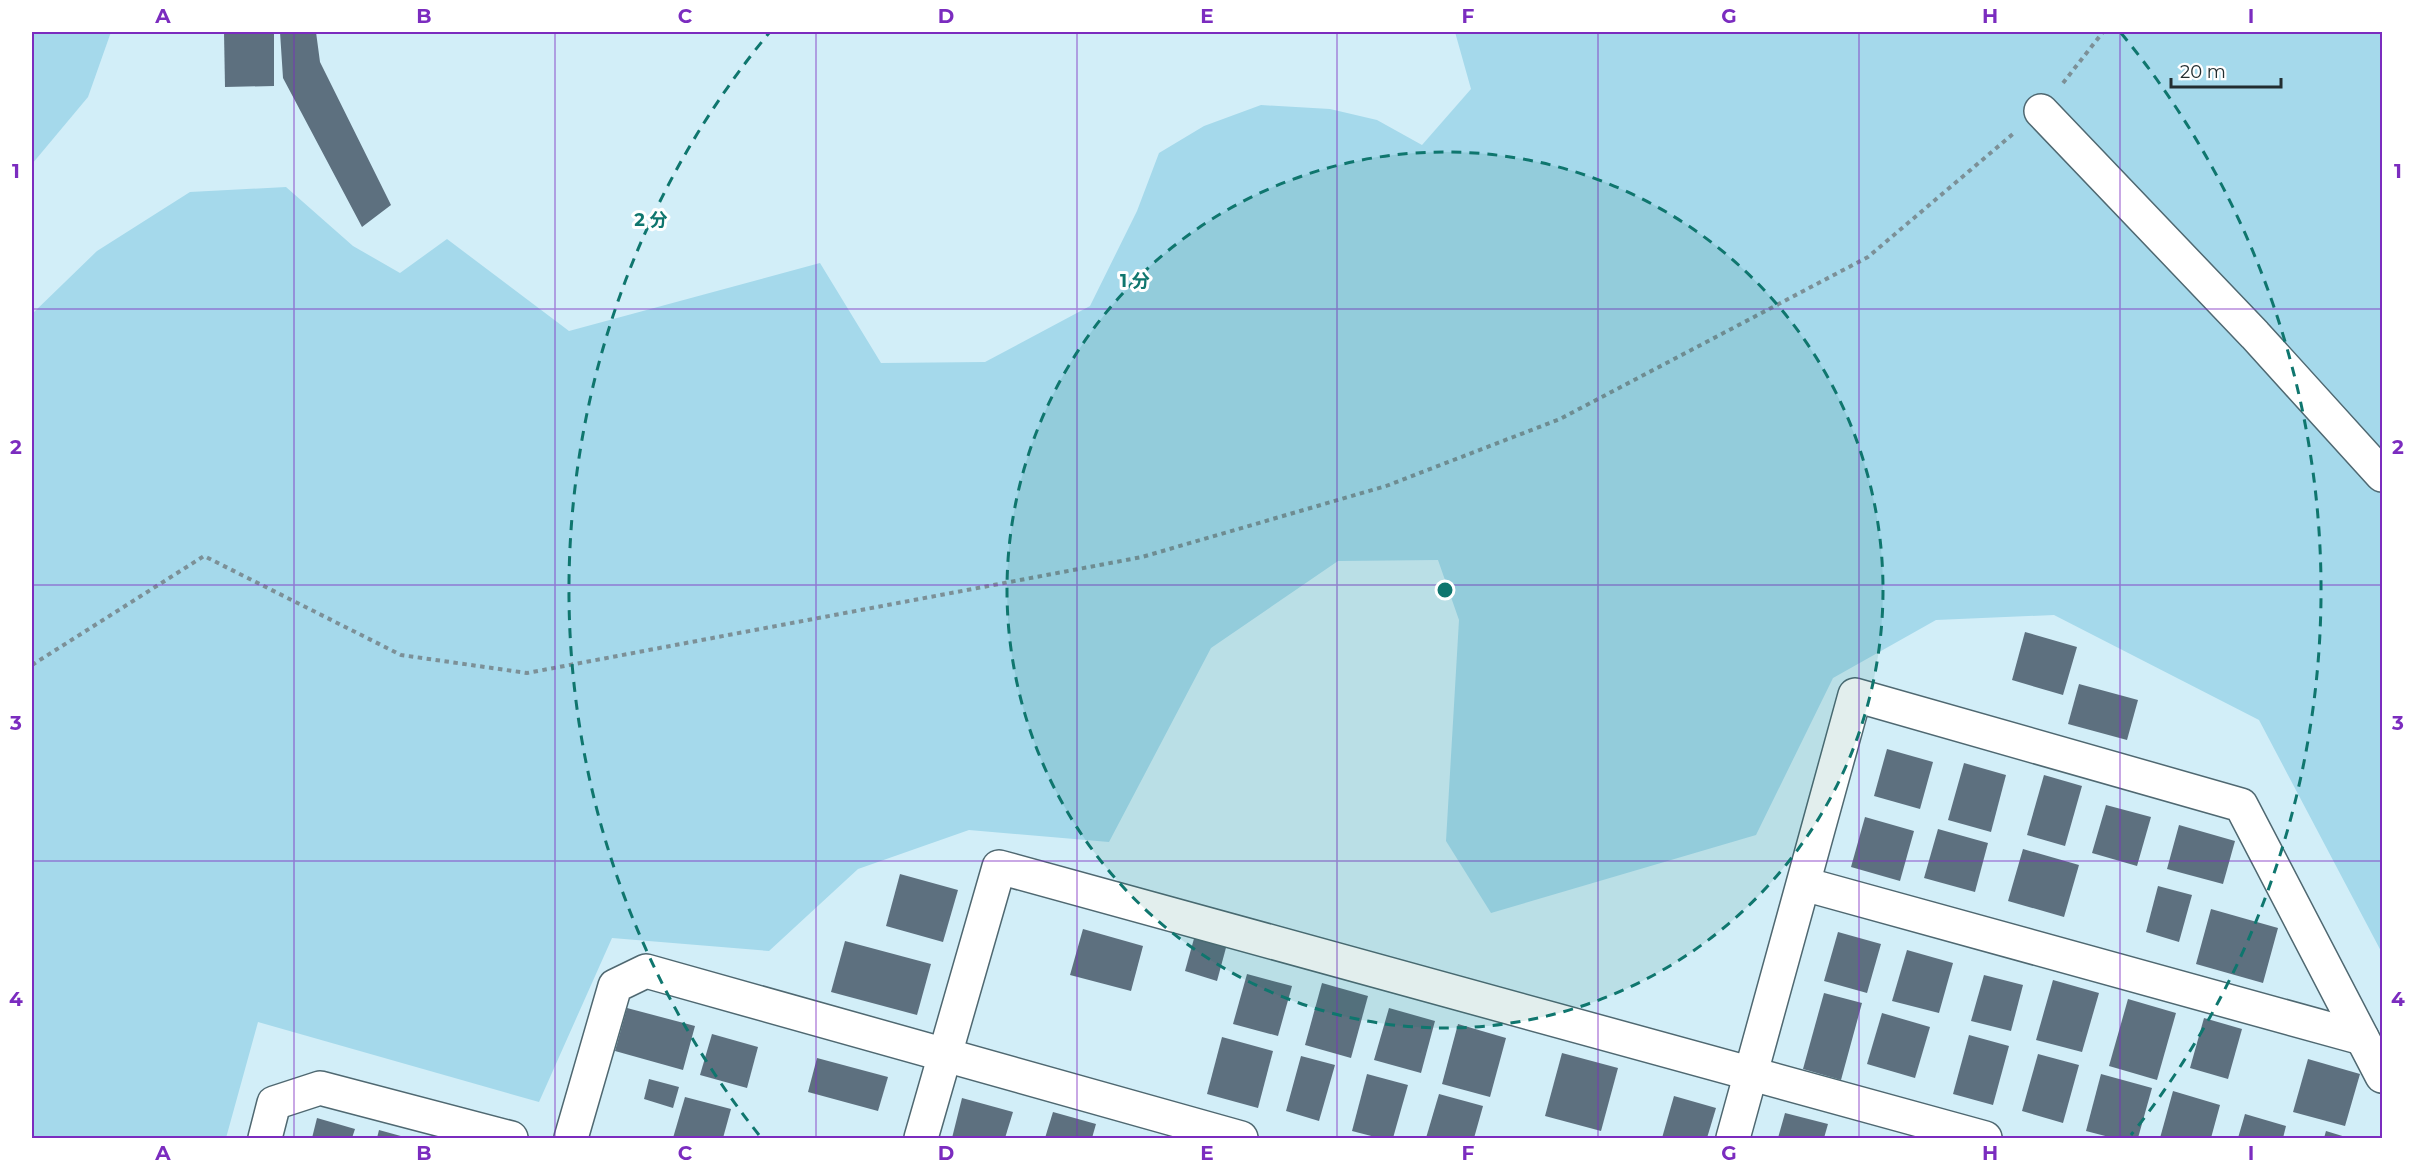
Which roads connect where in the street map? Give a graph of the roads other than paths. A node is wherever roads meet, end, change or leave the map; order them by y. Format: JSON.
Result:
{"nodes":[{"id":1,"x":2041,"y":111,"type":"road end"},
{"id":2,"x":2382,"y":476,"type":"edge"},
{"id":3,"x":1804,"y":884,"type":"junction"},
{"id":4,"x":2362,"y":1038,"type":"junction"},
{"id":5,"x":944,"y":1057,"type":"junction"},
{"id":6,"x":1750,"y":1074,"type":"junction"},
{"id":7,"x":2382,"y":1076,"type":"edge"},
{"id":8,"x":265,"y":1138,"type":"edge"},
{"id":9,"x":511,"y":1138,"type":"edge"},
{"id":10,"x":571,"y":1138,"type":"edge"},
{"id":11,"x":921,"y":1138,"type":"edge"},
{"id":12,"x":1242,"y":1138,"type":"edge"},
{"id":13,"x":1733,"y":1138,"type":"edge"},
{"id":14,"x":1985,"y":1138,"type":"edge"}],
"edges":[{"from":1,"to":2,"type":"street"},
{"from":3,"to":4,"type":"street"},
{"from":3,"to":4,"type":"street"},
{"from":3,"to":6,"type":"street"},
{"from":4,"to":7,"type":"street"},
{"from":5,"to":6,"type":"street"},
{"from":5,"to":10,"type":"street"},
{"from":5,"to":11,"type":"street"},
{"from":5,"to":12,"type":"street"},
{"from":6,"to":13,"type":"street"},
{"from":6,"to":14,"type":"street"},
{"from":8,"to":9,"type":"street"}]}
